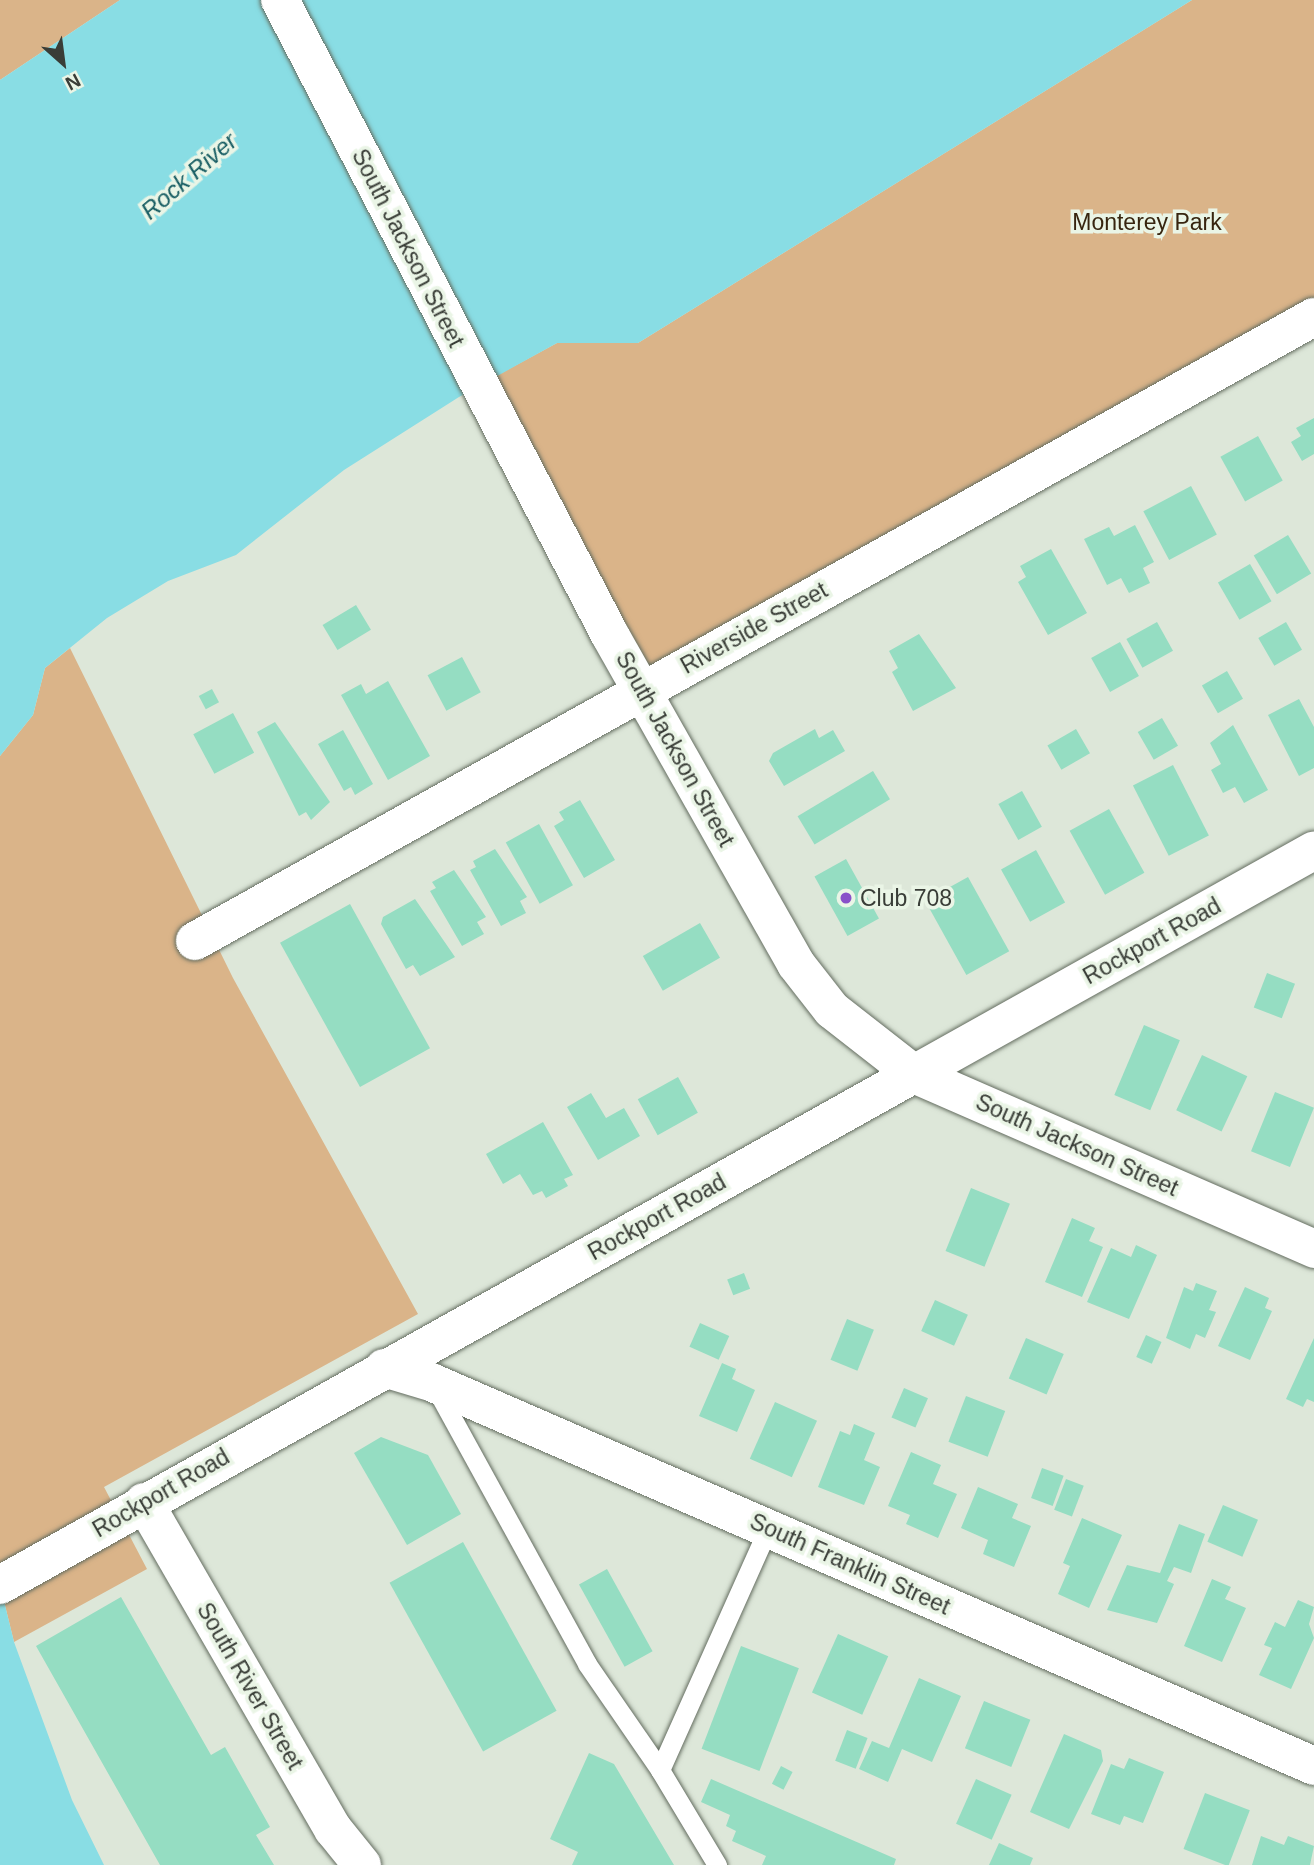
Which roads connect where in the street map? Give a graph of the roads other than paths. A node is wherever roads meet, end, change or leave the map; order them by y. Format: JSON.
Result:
{"nodes":[{"id":1,"x":280,"y":0,"type":"edge"},
{"id":2,"x":1314,"y":317,"type":"edge"},
{"id":3,"x":641,"y":691,"type":"junction"},
{"id":4,"x":1314,"y":850,"type":"edge"},
{"id":5,"x":195,"y":941,"type":"dead end"},
{"id":6,"x":914,"y":1074,"type":"junction"},
{"id":7,"x":1314,"y":1249,"type":"edge"},
{"id":8,"x":384,"y":1368,"type":"junction"},
{"id":9,"x":431,"y":1382,"type":"junction"},
{"id":10,"x":144,"y":1502,"type":"junction"},
{"id":11,"x":768,"y":1528,"type":"junction"},
{"id":12,"x":0,"y":1585,"type":"edge"},
{"id":13,"x":1314,"y":1766,"type":"edge"},
{"id":14,"x":660,"y":1770,"type":"junction"},
{"id":15,"x":362,"y":1865,"type":"edge"},
{"id":16,"x":717,"y":1865,"type":"edge"}],
"edges":[{"from":1,"to":3,"type":"street","name":"South Jackson Street"},
{"from":2,"to":3,"type":"street","name":"Riverside Street"},
{"from":3,"to":5,"type":"street","name":"Riverside Street"},
{"from":3,"to":6,"type":"street","name":"South Jackson Street"},
{"from":4,"to":6,"type":"street","name":"Rockport Road"},
{"from":6,"to":7,"type":"street","name":"South Jackson Street"},
{"from":6,"to":8,"type":"street","name":"Rockport Road"},
{"from":8,"to":9,"type":"street","name":"South Franklin Street"},
{"from":8,"to":10,"type":"street","name":"Rockport Road"},
{"from":9,"to":11,"type":"street","name":"South Franklin Street"},
{"from":9,"to":14,"type":"lane"},
{"from":10,"to":12,"type":"street","name":"Rockport Road"},
{"from":10,"to":15,"type":"street","name":"South River Street"},
{"from":11,"to":13,"type":"street","name":"South Franklin Street"},
{"from":11,"to":14,"type":"lane"},
{"from":14,"to":16,"type":"lane"}]}
